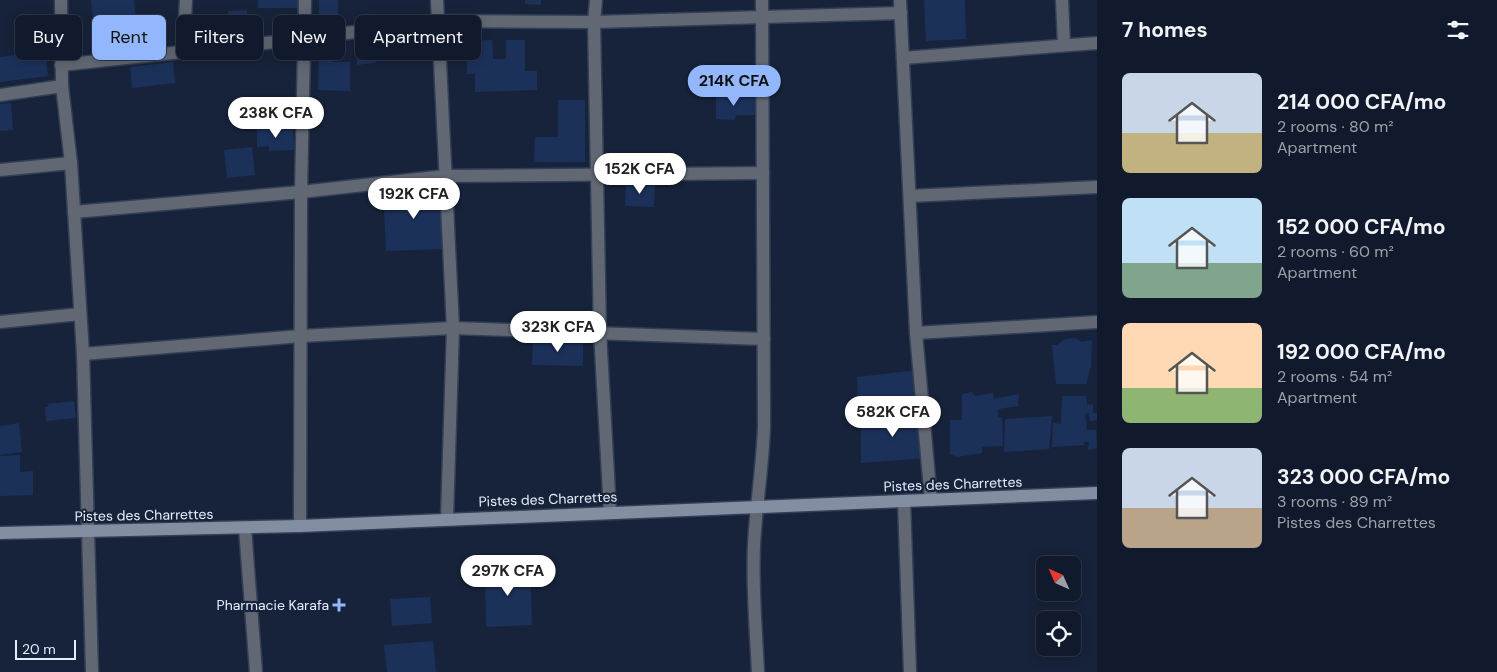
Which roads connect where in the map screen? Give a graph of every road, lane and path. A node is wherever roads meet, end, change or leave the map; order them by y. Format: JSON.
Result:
{"nodes":[{"id":1,"x":61,"y":0,"type":"edge"},
{"id":2,"x":186,"y":0,"type":"edge"},
{"id":3,"x":304,"y":0,"type":"edge"},
{"id":4,"x":437,"y":0,"type":"edge"},
{"id":5,"x":596,"y":0,"type":"edge"},
{"id":6,"x":762,"y":0,"type":"edge"},
{"id":7,"x":1062,"y":0,"type":"edge"},
{"id":8,"x":901,"y":6,"type":"edge"},
{"id":9,"x":185,"y":15,"type":"edge"},
{"id":10,"x":303,"y":15,"type":"edge"},
{"id":11,"x":437,"y":15,"type":"edge"},
{"id":12,"x":761,"y":17,"type":"junction"},
{"id":13,"x":481,"y":21,"type":"edge"},
{"id":14,"x":594,"y":22,"type":"junction"},
{"id":15,"x":1097,"y":43,"type":"edge"},
{"id":16,"x":1064,"y":45,"type":"junction"},
{"id":17,"x":176,"y":54,"type":"edge"},
{"id":18,"x":903,"y":58,"type":"junction"},
{"id":19,"x":302,"y":60,"type":"edge"},
{"id":20,"x":439,"y":60,"type":"edge"},
{"id":21,"x":61,"y":65,"type":"junction"},
{"id":22,"x":62,"y":86,"type":"junction"},
{"id":23,"x":0,"y":95,"type":"edge"},
{"id":24,"x":71,"y":163,"type":"junction"},
{"id":25,"x":0,"y":170,"type":"edge"},
{"id":26,"x":762,"y":174,"type":"junction"},
{"id":27,"x":445,"y":176,"type":"junction"},
{"id":28,"x":597,"y":176,"type":"junction"},
{"id":29,"x":1097,"y":187,"type":"edge"},
{"id":30,"x":301,"y":192,"type":"junction"},
{"id":31,"x":910,"y":196,"type":"junction"},
{"id":32,"x":74,"y":212,"type":"junction"},
{"id":33,"x":80,"y":314,"type":"junction"},
{"id":34,"x":0,"y":322,"type":"edge"},
{"id":35,"x":1097,"y":322,"type":"edge"},
{"id":36,"x":453,"y":328,"type":"junction"},
{"id":37,"x":600,"y":332,"type":"junction"},
{"id":38,"x":916,"y":333,"type":"junction"},
{"id":39,"x":302,"y":336,"type":"junction"},
{"id":40,"x":764,"y":339,"type":"junction"},
{"id":41,"x":83,"y":354,"type":"junction"},
{"id":42,"x":1097,"y":493,"type":"edge"},
{"id":43,"x":931,"y":500,"type":"junction"},
{"id":44,"x":904,"y":501,"type":"junction"},
{"id":45,"x":757,"y":507,"type":"junction"},
{"id":46,"x":610,"y":512,"type":"junction"},
{"id":47,"x":447,"y":518,"type":"junction"},
{"id":48,"x":300,"y":526,"type":"junction"},
{"id":49,"x":246,"y":528,"type":"junction"},
{"id":50,"x":90,"y":531,"type":"junction"},
{"id":51,"x":0,"y":533,"type":"edge"},
{"id":52,"x":92,"y":672,"type":"edge"},
{"id":53,"x":256,"y":672,"type":"edge"},
{"id":54,"x":758,"y":672,"type":"edge"},
{"id":55,"x":910,"y":672,"type":"edge"}],
"edges":[{"from":1,"to":21,"type":"street"},
{"from":2,"to":9,"type":"street"},
{"from":3,"to":10,"type":"street"},
{"from":4,"to":11,"type":"street"},
{"from":5,"to":14,"type":"street"},
{"from":6,"to":12,"type":"street"},
{"from":7,"to":16,"type":"street"},
{"from":8,"to":12,"type":"street"},
{"from":8,"to":18,"type":"street"},
{"from":12,"to":14,"type":"street"},
{"from":12,"to":26,"type":"street"},
{"from":13,"to":14,"type":"street"},
{"from":14,"to":28,"type":"street"},
{"from":15,"to":16,"type":"street"},
{"from":16,"to":18,"type":"street"},
{"from":17,"to":21,"type":"street"},
{"from":18,"to":31,"type":"street"},
{"from":19,"to":30,"type":"street"},
{"from":20,"to":27,"type":"street"},
{"from":21,"to":22,"type":"street"},
{"from":22,"to":23,"type":"street"},
{"from":22,"to":24,"type":"street"},
{"from":24,"to":25,"type":"street"},
{"from":24,"to":32,"type":"street"},
{"from":26,"to":28,"type":"street"},
{"from":26,"to":40,"type":"street"},
{"from":27,"to":28,"type":"street"},
{"from":27,"to":30,"type":"street"},
{"from":27,"to":36,"type":"street"},
{"from":28,"to":37,"type":"street"},
{"from":29,"to":31,"type":"street"},
{"from":30,"to":32,"type":"street"},
{"from":30,"to":39,"type":"street"},
{"from":31,"to":38,"type":"street"},
{"from":32,"to":33,"type":"street"},
{"from":33,"to":34,"type":"street"},
{"from":33,"to":41,"type":"street"},
{"from":35,"to":38,"type":"street"},
{"from":36,"to":37,"type":"street"},
{"from":36,"to":39,"type":"street"},
{"from":36,"to":47,"type":"street"},
{"from":37,"to":40,"type":"street"},
{"from":37,"to":46,"type":"street"},
{"from":38,"to":43,"type":"street"},
{"from":39,"to":41,"type":"street"},
{"from":39,"to":48,"type":"street"},
{"from":40,"to":45,"type":"street"},
{"from":41,"to":50,"type":"street"},
{"from":42,"to":43,"type":"main road","name":"Pistes des Charrettes"},
{"from":43,"to":44,"type":"main road","name":"Pistes des Charrettes"},
{"from":44,"to":45,"type":"main road","name":"Pistes des Charrettes"},
{"from":44,"to":55,"type":"street"},
{"from":45,"to":46,"type":"main road","name":"Pistes des Charrettes"},
{"from":45,"to":54,"type":"street"},
{"from":46,"to":47,"type":"main road","name":"Pistes des Charrettes"},
{"from":47,"to":48,"type":"main road","name":"Pistes des Charrettes"},
{"from":48,"to":49,"type":"main road","name":"Pistes des Charrettes"},
{"from":49,"to":50,"type":"main road","name":"Pistes des Charrettes"},
{"from":49,"to":53,"type":"street"},
{"from":50,"to":51,"type":"main road","name":"Pistes des Charrettes"},
{"from":50,"to":52,"type":"street"}]}
